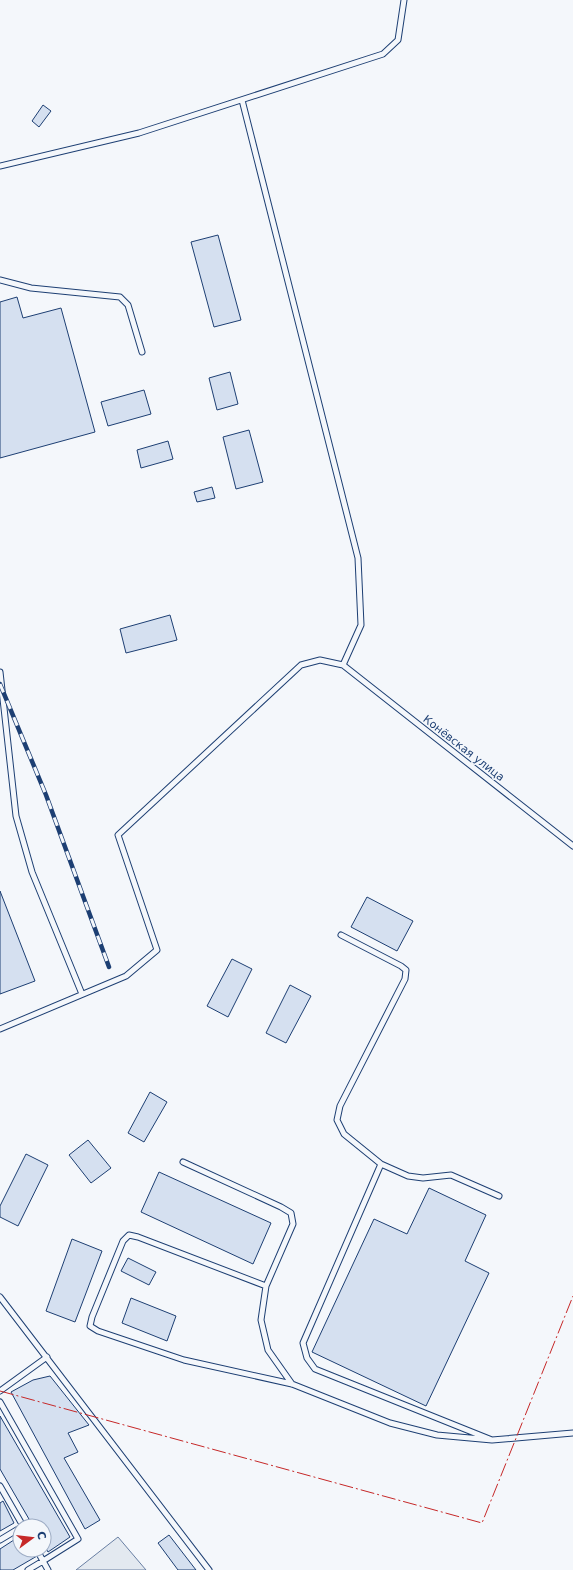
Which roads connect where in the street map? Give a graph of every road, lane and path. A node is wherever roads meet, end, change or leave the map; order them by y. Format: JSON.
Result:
{"nodes":[{"id":1,"x":404,"y":0,"type":"edge"},
{"id":2,"x":242,"y":100,"type":"junction"},
{"id":3,"x":0,"y":166,"type":"edge"},
{"id":4,"x":0,"y":280,"type":"edge"},
{"id":5,"x":142,"y":352,"type":"dead end"},
{"id":6,"x":343,"y":665,"type":"junction"},
{"id":7,"x":0,"y":672,"type":"edge"},
{"id":8,"x":573,"y":846,"type":"edge"},
{"id":9,"x":341,"y":935,"type":"dead end"},
{"id":10,"x":82,"y":994,"type":"junction"},
{"id":11,"x":0,"y":1029,"type":"edge"},
{"id":12,"x":183,"y":1162,"type":"dead end"},
{"id":13,"x":381,"y":1164,"type":"junction"},
{"id":14,"x":499,"y":1196,"type":"dead end"},
{"id":15,"x":266,"y":1286,"type":"junction"},
{"id":16,"x":0,"y":1297,"type":"edge"},
{"id":17,"x":47,"y":1357,"type":"junction"},
{"id":18,"x":292,"y":1384,"type":"junction"},
{"id":19,"x":0,"y":1391,"type":"edge"},
{"id":20,"x":0,"y":1402,"type":"edge"},
{"id":21,"x":573,"y":1433,"type":"edge"},
{"id":22,"x":492,"y":1440,"type":"junction"},
{"id":23,"x":0,"y":1486,"type":"edge"},
{"id":24,"x":2,"y":1495,"type":"edge"},
{"id":25,"x":18,"y":1518,"type":"edge"},
{"id":26,"x":12,"y":1533,"type":"edge"},
{"id":27,"x":0,"y":1540,"type":"edge"},
{"id":28,"x":41,"y":1558,"type":"edge"},
{"id":29,"x":43,"y":1561,"type":"junction"},
{"id":30,"x":28,"y":1570,"type":"edge"},
{"id":31,"x":48,"y":1570,"type":"edge"},
{"id":32,"x":209,"y":1570,"type":"edge"}],
"edges":[{"from":1,"to":2,"type":"lane"},
{"from":2,"to":3,"type":"lane"},
{"from":2,"to":6,"type":"lane"},
{"from":4,"to":5,"type":"lane"},
{"from":6,"to":8,"type":"lane","name":"Конёвская улица"},
{"from":6,"to":10,"type":"lane"},
{"from":7,"to":10,"type":"lane"},
{"from":9,"to":13,"type":"lane"},
{"from":10,"to":11,"type":"lane"},
{"from":12,"to":15,"type":"lane"},
{"from":13,"to":14,"type":"lane"},
{"from":13,"to":22,"type":"lane"},
{"from":15,"to":18,"type":"lane"},
{"from":15,"to":18,"type":"lane"},
{"from":16,"to":17,"type":"lane"},
{"from":17,"to":19,"type":"lane"},
{"from":17,"to":32,"type":"lane"},
{"from":18,"to":22,"type":"lane"},
{"from":20,"to":29,"type":"lane"},
{"from":21,"to":22,"type":"lane"},
{"from":23,"to":24,"type":"lane"},
{"from":24,"to":25,"type":"lane"},
{"from":26,"to":27,"type":"lane"},
{"from":28,"to":29,"type":"lane"},
{"from":29,"to":30,"type":"lane"},
{"from":29,"to":31,"type":"lane"}]}
